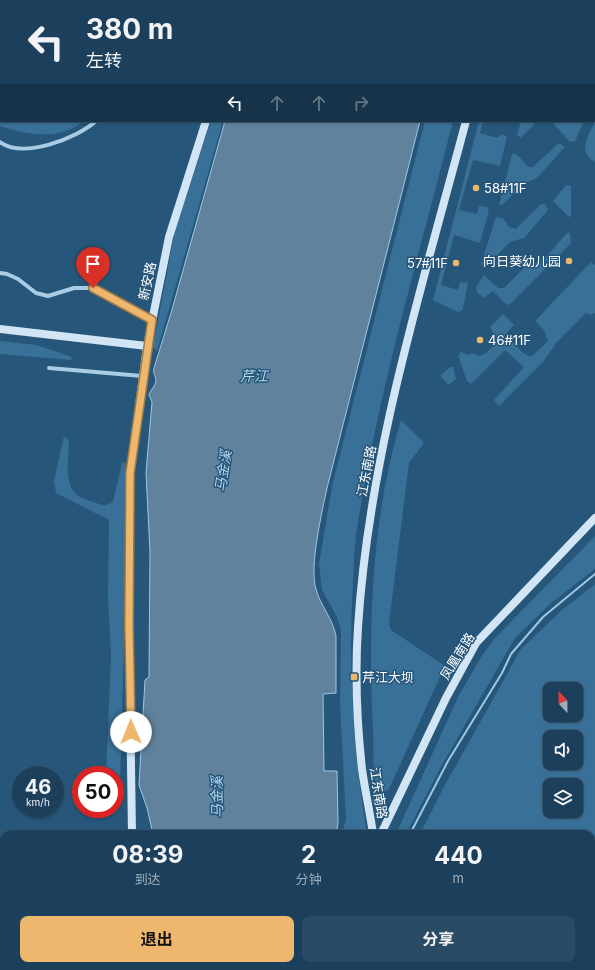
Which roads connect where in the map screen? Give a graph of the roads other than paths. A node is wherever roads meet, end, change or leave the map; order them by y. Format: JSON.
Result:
{"nodes":[{"id":1,"x":95,"y":122,"type":"edge"},
{"id":2,"x":206,"y":122,"type":"edge"},
{"id":3,"x":466,"y":122,"type":"edge"},
{"id":4,"x":0,"y":142,"type":"edge"},
{"id":5,"x":0,"y":273,"type":"edge"},
{"id":6,"x":152,"y":320,"type":"junction"},
{"id":7,"x":0,"y":328,"type":"edge"},
{"id":8,"x":147,"y":346,"type":"junction"},
{"id":9,"x":49,"y":368,"type":"dead end"},
{"id":10,"x":142,"y":376,"type":"junction"},
{"id":11,"x":595,"y":518,"type":"edge"},
{"id":12,"x":132,"y":830,"type":"edge"},
{"id":13,"x":372,"y":830,"type":"edge"},
{"id":14,"x":383,"y":830,"type":"edge"}],
"edges":[{"from":1,"to":4,"type":"street"},
{"from":2,"to":6,"type":"main road","name":"新安路"},
{"from":3,"to":13,"type":"main road","name":"江东南路"},
{"from":5,"to":6,"type":"street"},
{"from":6,"to":8,"type":"main road","name":"新安路"},
{"from":7,"to":8,"type":"main road"},
{"from":8,"to":10,"type":"main road","name":"新安路"},
{"from":9,"to":10,"type":"street"},
{"from":10,"to":12,"type":"main road","name":"新安路"},
{"from":11,"to":14,"type":"main road","name":"凤凰南路"}]}
